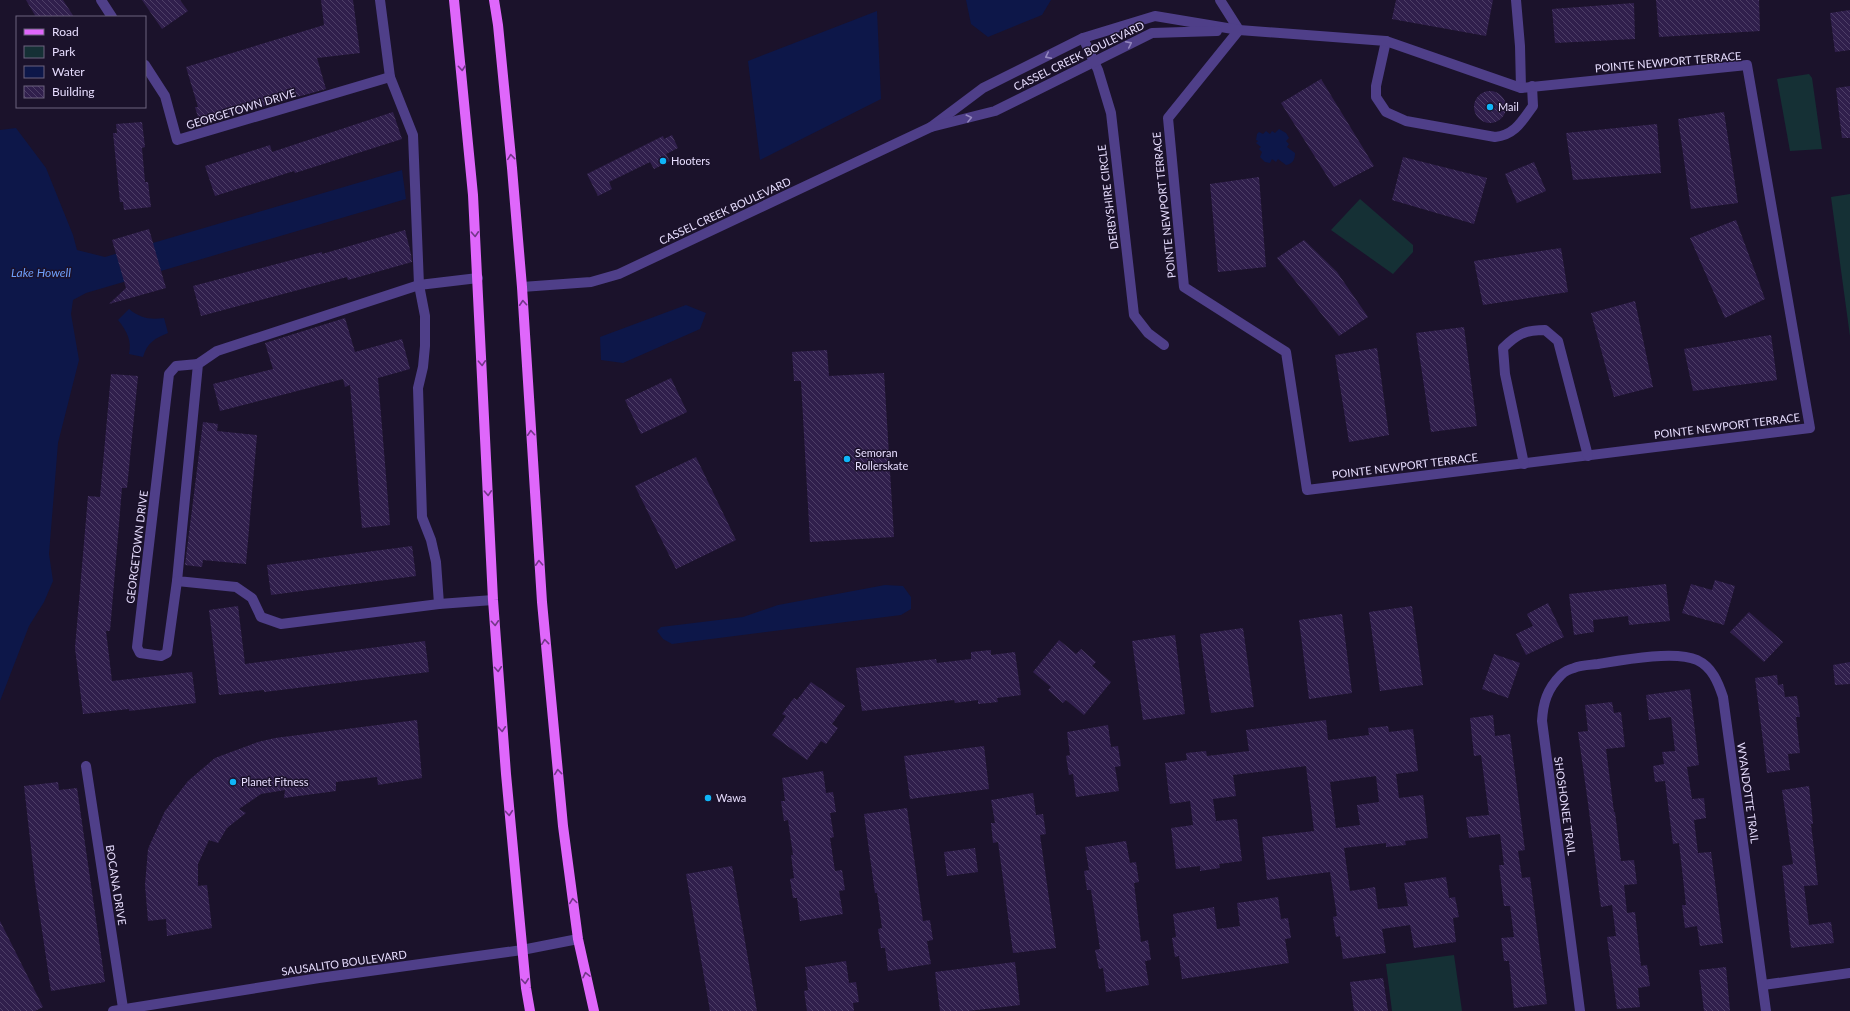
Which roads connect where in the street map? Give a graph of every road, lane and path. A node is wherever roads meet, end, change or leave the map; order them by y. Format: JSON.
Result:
{"nodes":[{"id":1,"x":101,"y":0,"type":"edge"},
{"id":2,"x":380,"y":0,"type":"edge"},
{"id":3,"x":454,"y":0,"type":"edge"},
{"id":4,"x":494,"y":0,"type":"edge"},
{"id":5,"x":1220,"y":0,"type":"edge"},
{"id":6,"x":1516,"y":0,"type":"edge"},
{"id":7,"x":111,"y":16,"type":"edge"},
{"id":8,"x":1240,"y":30,"type":"junction"},
{"id":9,"x":1083,"y":38,"type":"junction"},
{"id":10,"x":1386,"y":41,"type":"junction"},
{"id":11,"x":1094,"y":61,"type":"junction"},
{"id":12,"x":146,"y":66,"type":"edge"},
{"id":13,"x":390,"y":77,"type":"junction"},
{"id":14,"x":1532,"y":86,"type":"junction"},
{"id":15,"x":1521,"y":88,"type":"junction"},
{"id":16,"x":931,"y":127,"type":"junction"},
{"id":17,"x":478,"y":278,"type":"junction"},
{"id":18,"x":419,"y":285,"type":"junction"},
{"id":19,"x":522,"y":287,"type":"junction"},
{"id":20,"x":1164,"y":345,"type":"dead end"},
{"id":21,"x":198,"y":364,"type":"junction"},
{"id":22,"x":1588,"y":456,"type":"junction"},
{"id":23,"x":1524,"y":464,"type":"junction"},
{"id":24,"x":177,"y":581,"type":"junction"},
{"id":25,"x":493,"y":600,"type":"junction"},
{"id":26,"x":439,"y":604,"type":"junction"},
{"id":27,"x":1625,"y":660,"type":"joint"},
{"id":28,"x":86,"y":766,"type":"dead end"},
{"id":29,"x":578,"y":939,"type":"junction"},
{"id":30,"x":522,"y":950,"type":"junction"},
{"id":31,"x":1850,"y":974,"type":"edge"},
{"id":32,"x":1763,"y":985,"type":"junction"},
{"id":33,"x":118,"y":1010,"type":"edge"},
{"id":34,"x":530,"y":1011,"type":"edge"},
{"id":35,"x":594,"y":1011,"type":"edge"},
{"id":36,"x":1580,"y":1011,"type":"edge"},
{"id":37,"x":1766,"y":1011,"type":"edge"}],
"edges":[{"from":1,"to":7,"type":"street"},
{"from":2,"to":13,"type":"street"},
{"from":3,"to":17,"type":"main road","one_way":true},
{"from":19,"to":4,"type":"main road","one_way":true},
{"from":5,"to":8,"type":"street"},
{"from":6,"to":15,"type":"street"},
{"from":8,"to":9,"type":"street","name":"CASSEL CREEK BOULEVARD"},
{"from":8,"to":10,"type":"street","name":"POINTE NEWPORT TERRACE"},
{"from":11,"to":8,"type":"street","name":"CASSEL CREEK BOULEVARD","one_way":true},
{"from":8,"to":23,"type":"street","name":"POINTE NEWPORT TERRACE"},
{"from":9,"to":11,"type":"street","name":"DERBYSHIRE CIRCLE"},
{"from":9,"to":16,"type":"street","name":"CASSEL CREEK BOULEVARD","one_way":true},
{"from":10,"to":14,"type":"street"},
{"from":10,"to":15,"type":"street","name":"POINTE NEWPORT TERRACE"},
{"from":16,"to":11,"type":"street","name":"CASSEL CREEK BOULEVARD","one_way":true},
{"from":11,"to":20,"type":"street","name":"DERBYSHIRE CIRCLE"},
{"from":12,"to":13,"type":"street","name":"GEORGETOWN DRIVE"},
{"from":13,"to":18,"type":"street"},
{"from":14,"to":15,"type":"street","name":"POINTE NEWPORT TERRACE"},
{"from":14,"to":22,"type":"street","name":"POINTE NEWPORT TERRACE"},
{"from":16,"to":19,"type":"street","name":"CASSEL CREEK BOULEVARD"},
{"from":17,"to":18,"type":"street","name":"GEORGETOWN DRIVE"},
{"from":17,"to":25,"type":"main road","one_way":true},
{"from":18,"to":21,"type":"street","name":"GEORGETOWN DRIVE"},
{"from":18,"to":26,"type":"street"},
{"from":29,"to":19,"type":"main road","one_way":true},
{"from":21,"to":24,"type":"street","name":"GEORGETOWN DRIVE"},
{"from":21,"to":24,"type":"street","name":"GEORGETOWN DRIVE"},
{"from":22,"to":23,"type":"street","name":"POINTE NEWPORT TERRACE"},
{"from":22,"to":23,"type":"street"},
{"from":24,"to":26,"type":"street"},
{"from":25,"to":26,"type":"street"},
{"from":25,"to":30,"type":"main road","one_way":true},
{"from":27,"to":32,"type":"street","name":"WYANDOTTE TRAIL"},
{"from":27,"to":36,"type":"street","name":"SHOSHONEE TRAIL"},
{"from":28,"to":33,"type":"street","name":"BOCANA DRIVE"},
{"from":29,"to":30,"type":"street","name":"SAUSALITO BOULEVARD"},
{"from":35,"to":29,"type":"main road","one_way":true},
{"from":30,"to":33,"type":"street","name":"SAUSALITO BOULEVARD"},
{"from":30,"to":34,"type":"main road","one_way":true},
{"from":31,"to":32,"type":"street"},
{"from":32,"to":37,"type":"street","name":"WYANDOTTE TRAIL"}]}
